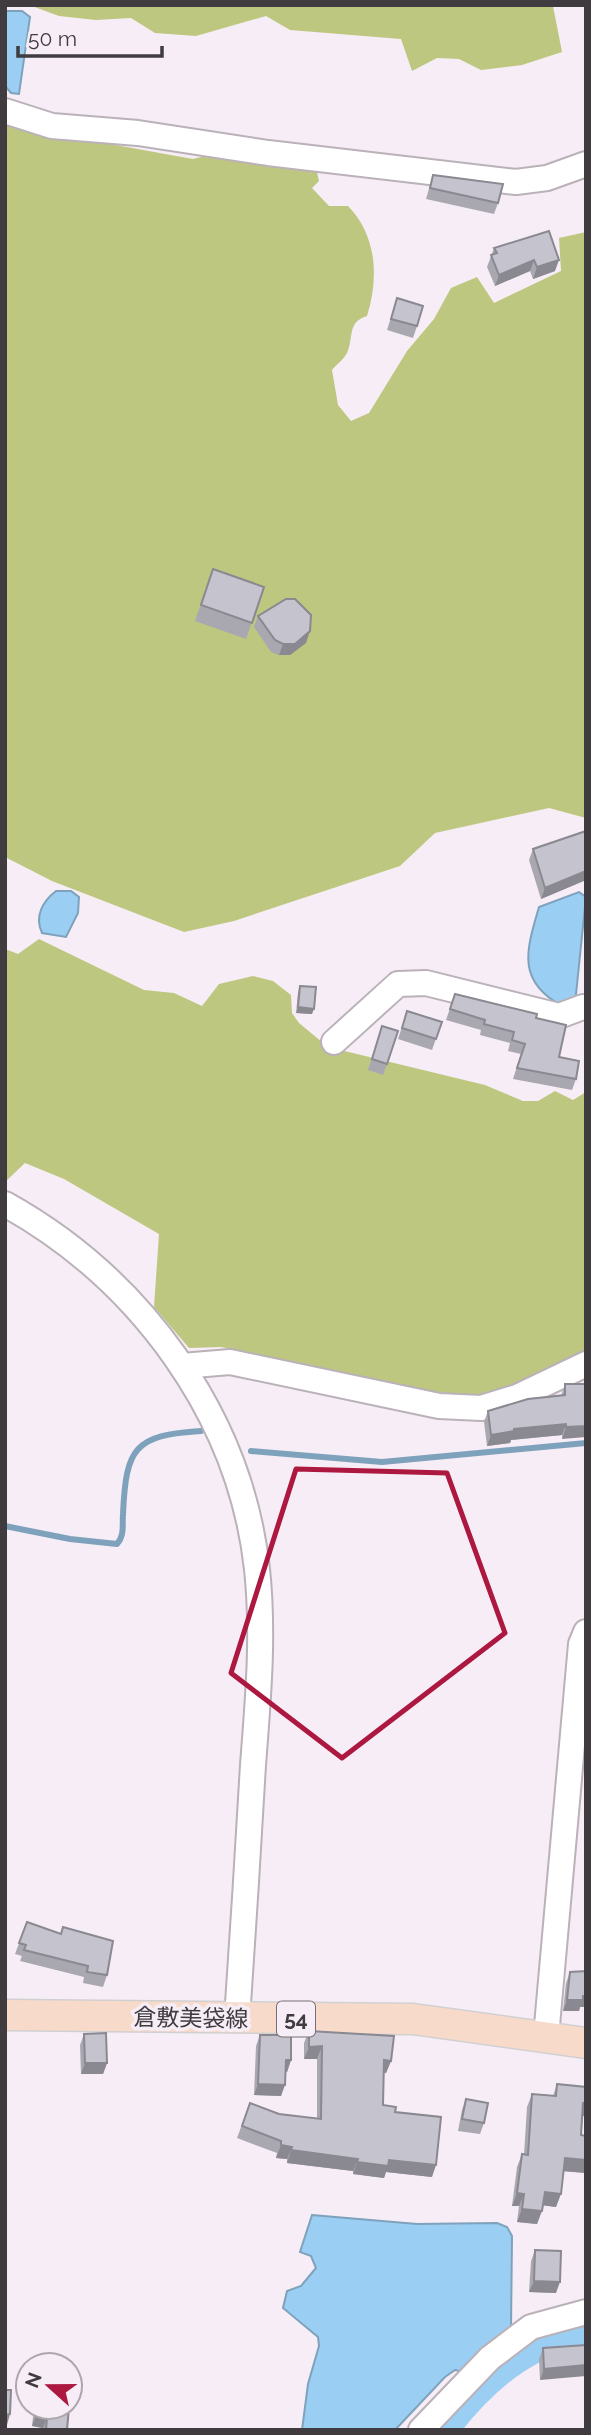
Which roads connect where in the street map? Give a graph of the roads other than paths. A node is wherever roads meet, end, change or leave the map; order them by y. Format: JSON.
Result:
{"nodes":[{"id":1,"x":5,"y":111,"type":"edge"},
{"id":2,"x":586,"y":164,"type":"edge"},
{"id":3,"x":585,"y":1001,"type":"edge"},
{"id":4,"x":334,"y":1042,"type":"dead end"},
{"id":5,"x":5,"y":1204,"type":"edge"},
{"id":6,"x":586,"y":1364,"type":"edge"},
{"id":7,"x":182,"y":1366,"type":"junction"},
{"id":8,"x":586,"y":1632,"type":"edge"},
{"id":9,"x":5,"y":2015,"type":"edge"},
{"id":10,"x":237,"y":2019,"type":"junction"},
{"id":11,"x":546,"y":2037,"type":"junction"},
{"id":12,"x":586,"y":2043,"type":"edge"},
{"id":13,"x":586,"y":2312,"type":"edge"},
{"id":14,"x":421,"y":2430,"type":"edge"}],
"edges":[{"from":1,"to":2,"type":"street"},
{"from":3,"to":4,"type":"street"},
{"from":5,"to":7,"type":"street"},
{"from":6,"to":7,"type":"street"},
{"from":7,"to":10,"type":"street"},
{"from":8,"to":11,"type":"street"},
{"from":9,"to":10,"type":"main road","name":"倉敷美袋線","number":"54"},
{"from":10,"to":11,"type":"main road","name":"倉敷美袋線","number":"54"},
{"from":11,"to":12,"type":"main road","name":"倉敷美袋線","number":"54"},
{"from":13,"to":14,"type":"street"}]}
